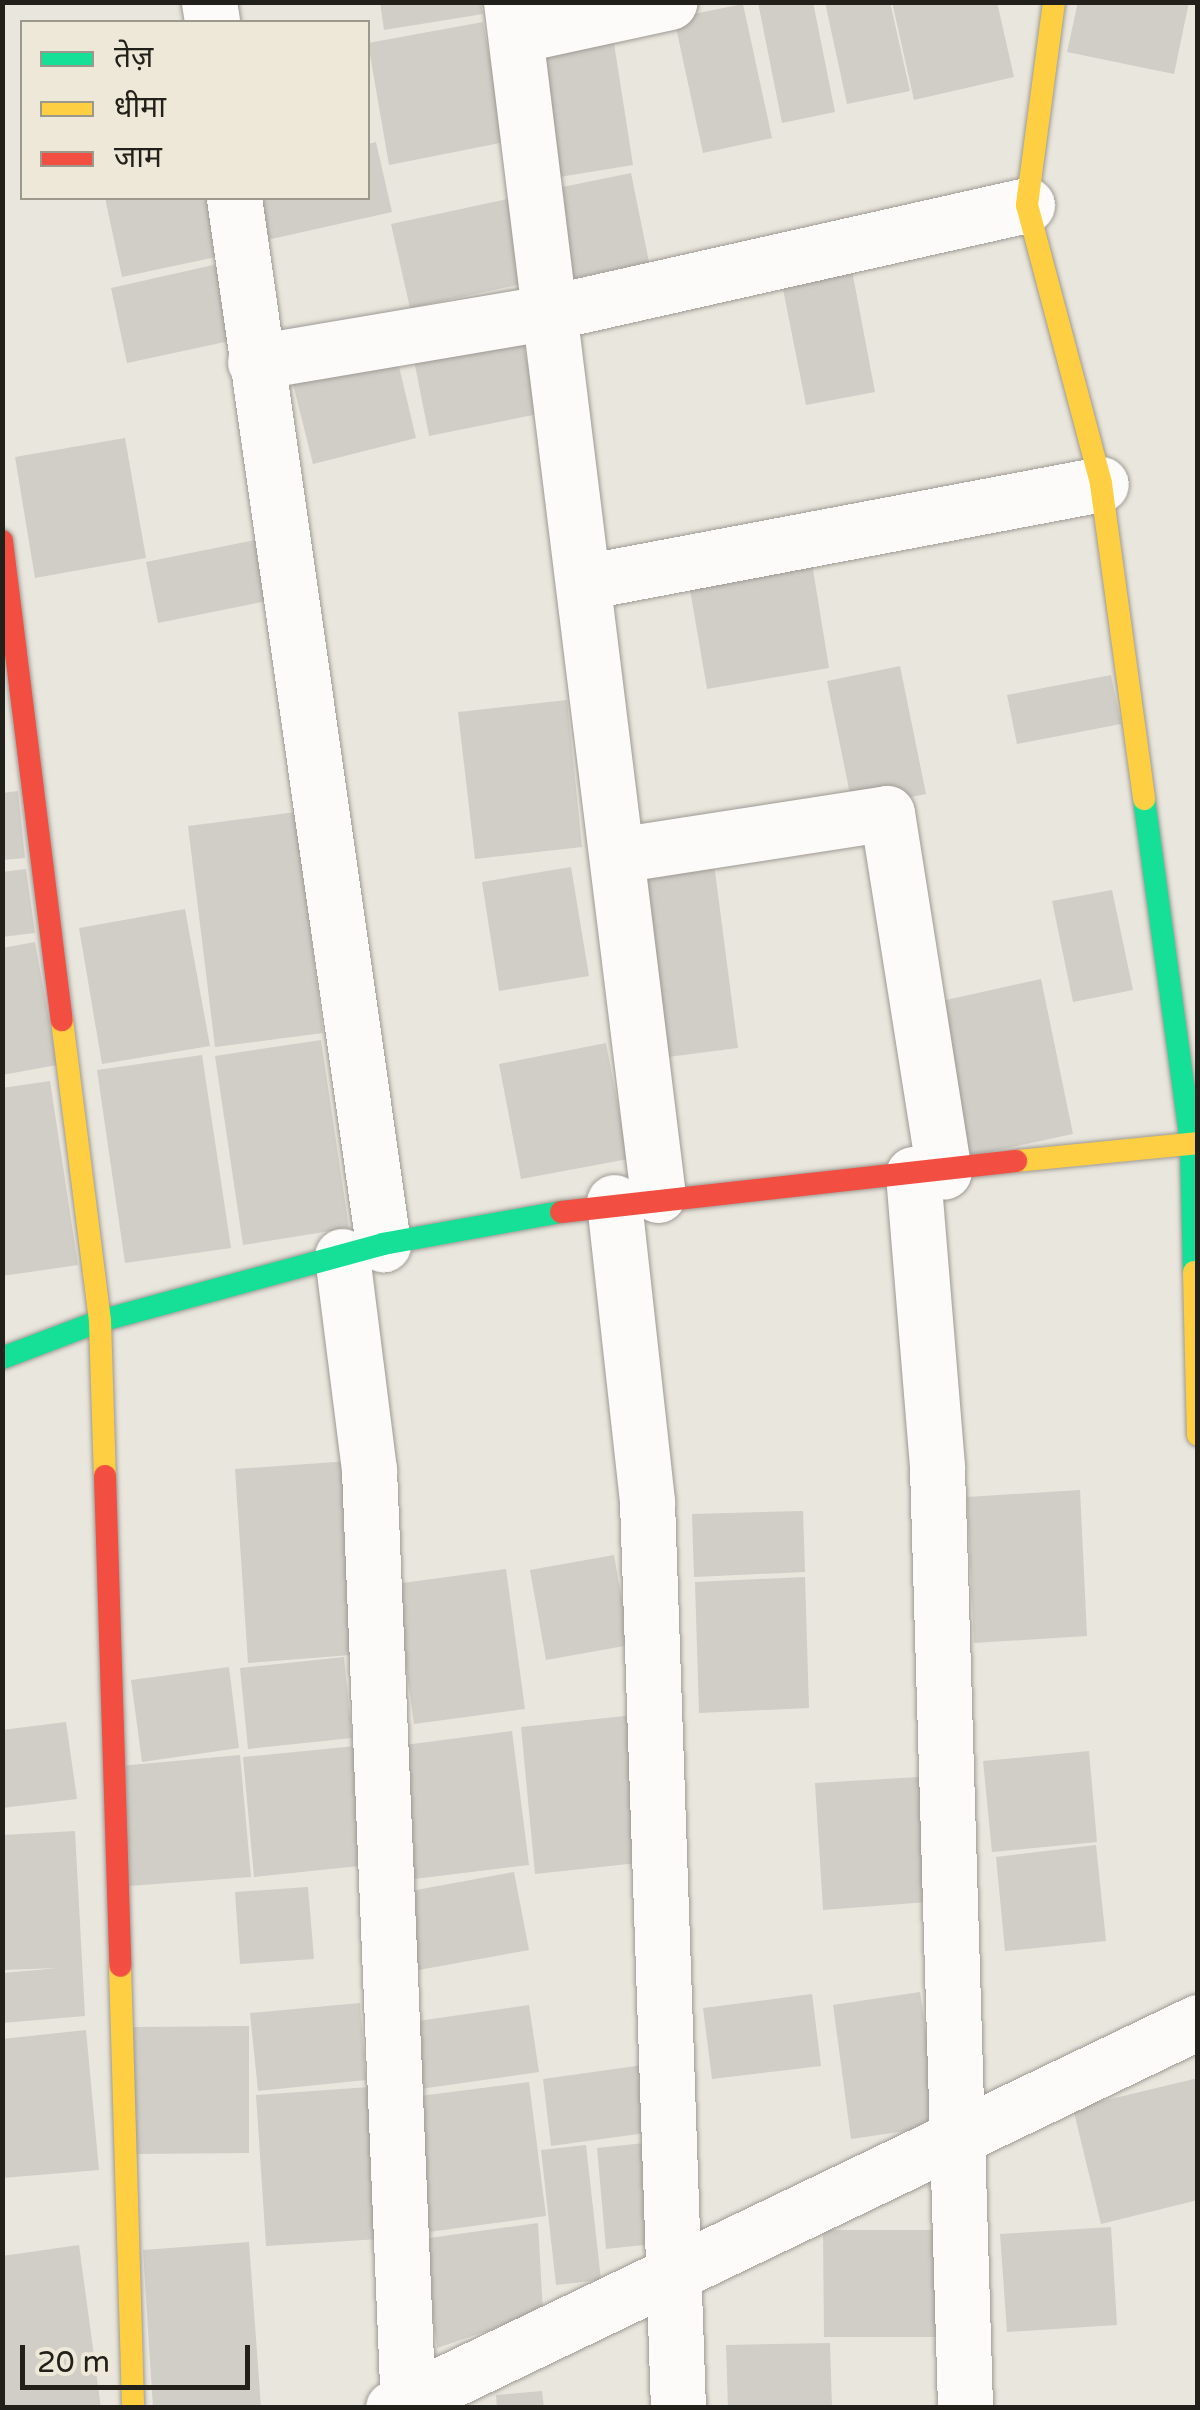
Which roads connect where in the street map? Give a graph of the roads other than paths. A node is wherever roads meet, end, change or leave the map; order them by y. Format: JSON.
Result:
{"nodes":[{"id":1,"x":669,"y":2,"type":"edge"},
{"id":2,"x":1054,"y":2,"type":"edge"},
{"id":3,"x":514,"y":19,"type":"edge"},
{"id":4,"x":234,"y":200,"type":"edge"},
{"id":5,"x":1027,"y":205,"type":"junction"},
{"id":6,"x":552,"y":312,"type":"junction"},
{"id":7,"x":255,"y":362,"type":"junction"},
{"id":8,"x":1101,"y":484,"type":"junction"},
{"id":9,"x":2,"y":542,"type":"edge"},
{"id":10,"x":584,"y":582,"type":"junction"},
{"id":11,"x":617,"y":855,"type":"junction"},
{"id":12,"x":1194,"y":1144,"type":"edge"},
{"id":13,"x":928,"y":1173,"type":"junction"},
{"id":14,"x":636,"y":1199,"type":"junction"},
{"id":15,"x":362,"y":1250,"type":"junction"},
{"id":16,"x":100,"y":1321,"type":"junction"},
{"id":17,"x":2,"y":1358,"type":"edge"},
{"id":18,"x":1198,"y":1435,"type":"edge"},
{"id":19,"x":1198,"y":2022,"type":"edge"},
{"id":20,"x":958,"y":2142,"type":"junction"},
{"id":21,"x":675,"y":2279,"type":"junction"},
{"id":22,"x":403,"y":2405,"type":"edge"},
{"id":23,"x":133,"y":2408,"type":"edge"},
{"id":24,"x":678,"y":2408,"type":"edge"},
{"id":25,"x":965,"y":2408,"type":"edge"}],
"edges":[{"from":1,"to":3,"type":"street"},
{"from":2,"to":5,"type":"street"},
{"from":3,"to":6,"type":"street"},
{"from":4,"to":7,"type":"street"},
{"from":5,"to":6,"type":"street"},
{"from":5,"to":8,"type":"street"},
{"from":6,"to":7,"type":"street"},
{"from":6,"to":10,"type":"street"},
{"from":7,"to":15,"type":"street"},
{"from":8,"to":10,"type":"street"},
{"from":8,"to":12,"type":"street"},
{"from":9,"to":16,"type":"street"},
{"from":10,"to":11,"type":"street"},
{"from":11,"to":13,"type":"street"},
{"from":11,"to":14,"type":"street"},
{"from":12,"to":13,"type":"street"},
{"from":12,"to":18,"type":"street"},
{"from":13,"to":14,"type":"street"},
{"from":13,"to":20,"type":"street"},
{"from":14,"to":15,"type":"street"},
{"from":14,"to":21,"type":"street"},
{"from":15,"to":16,"type":"street"},
{"from":15,"to":22,"type":"street"},
{"from":16,"to":17,"type":"street"},
{"from":16,"to":23,"type":"street"},
{"from":19,"to":20,"type":"street"},
{"from":20,"to":21,"type":"street"},
{"from":20,"to":25,"type":"street"},
{"from":21,"to":22,"type":"street"},
{"from":21,"to":24,"type":"street"}]}
